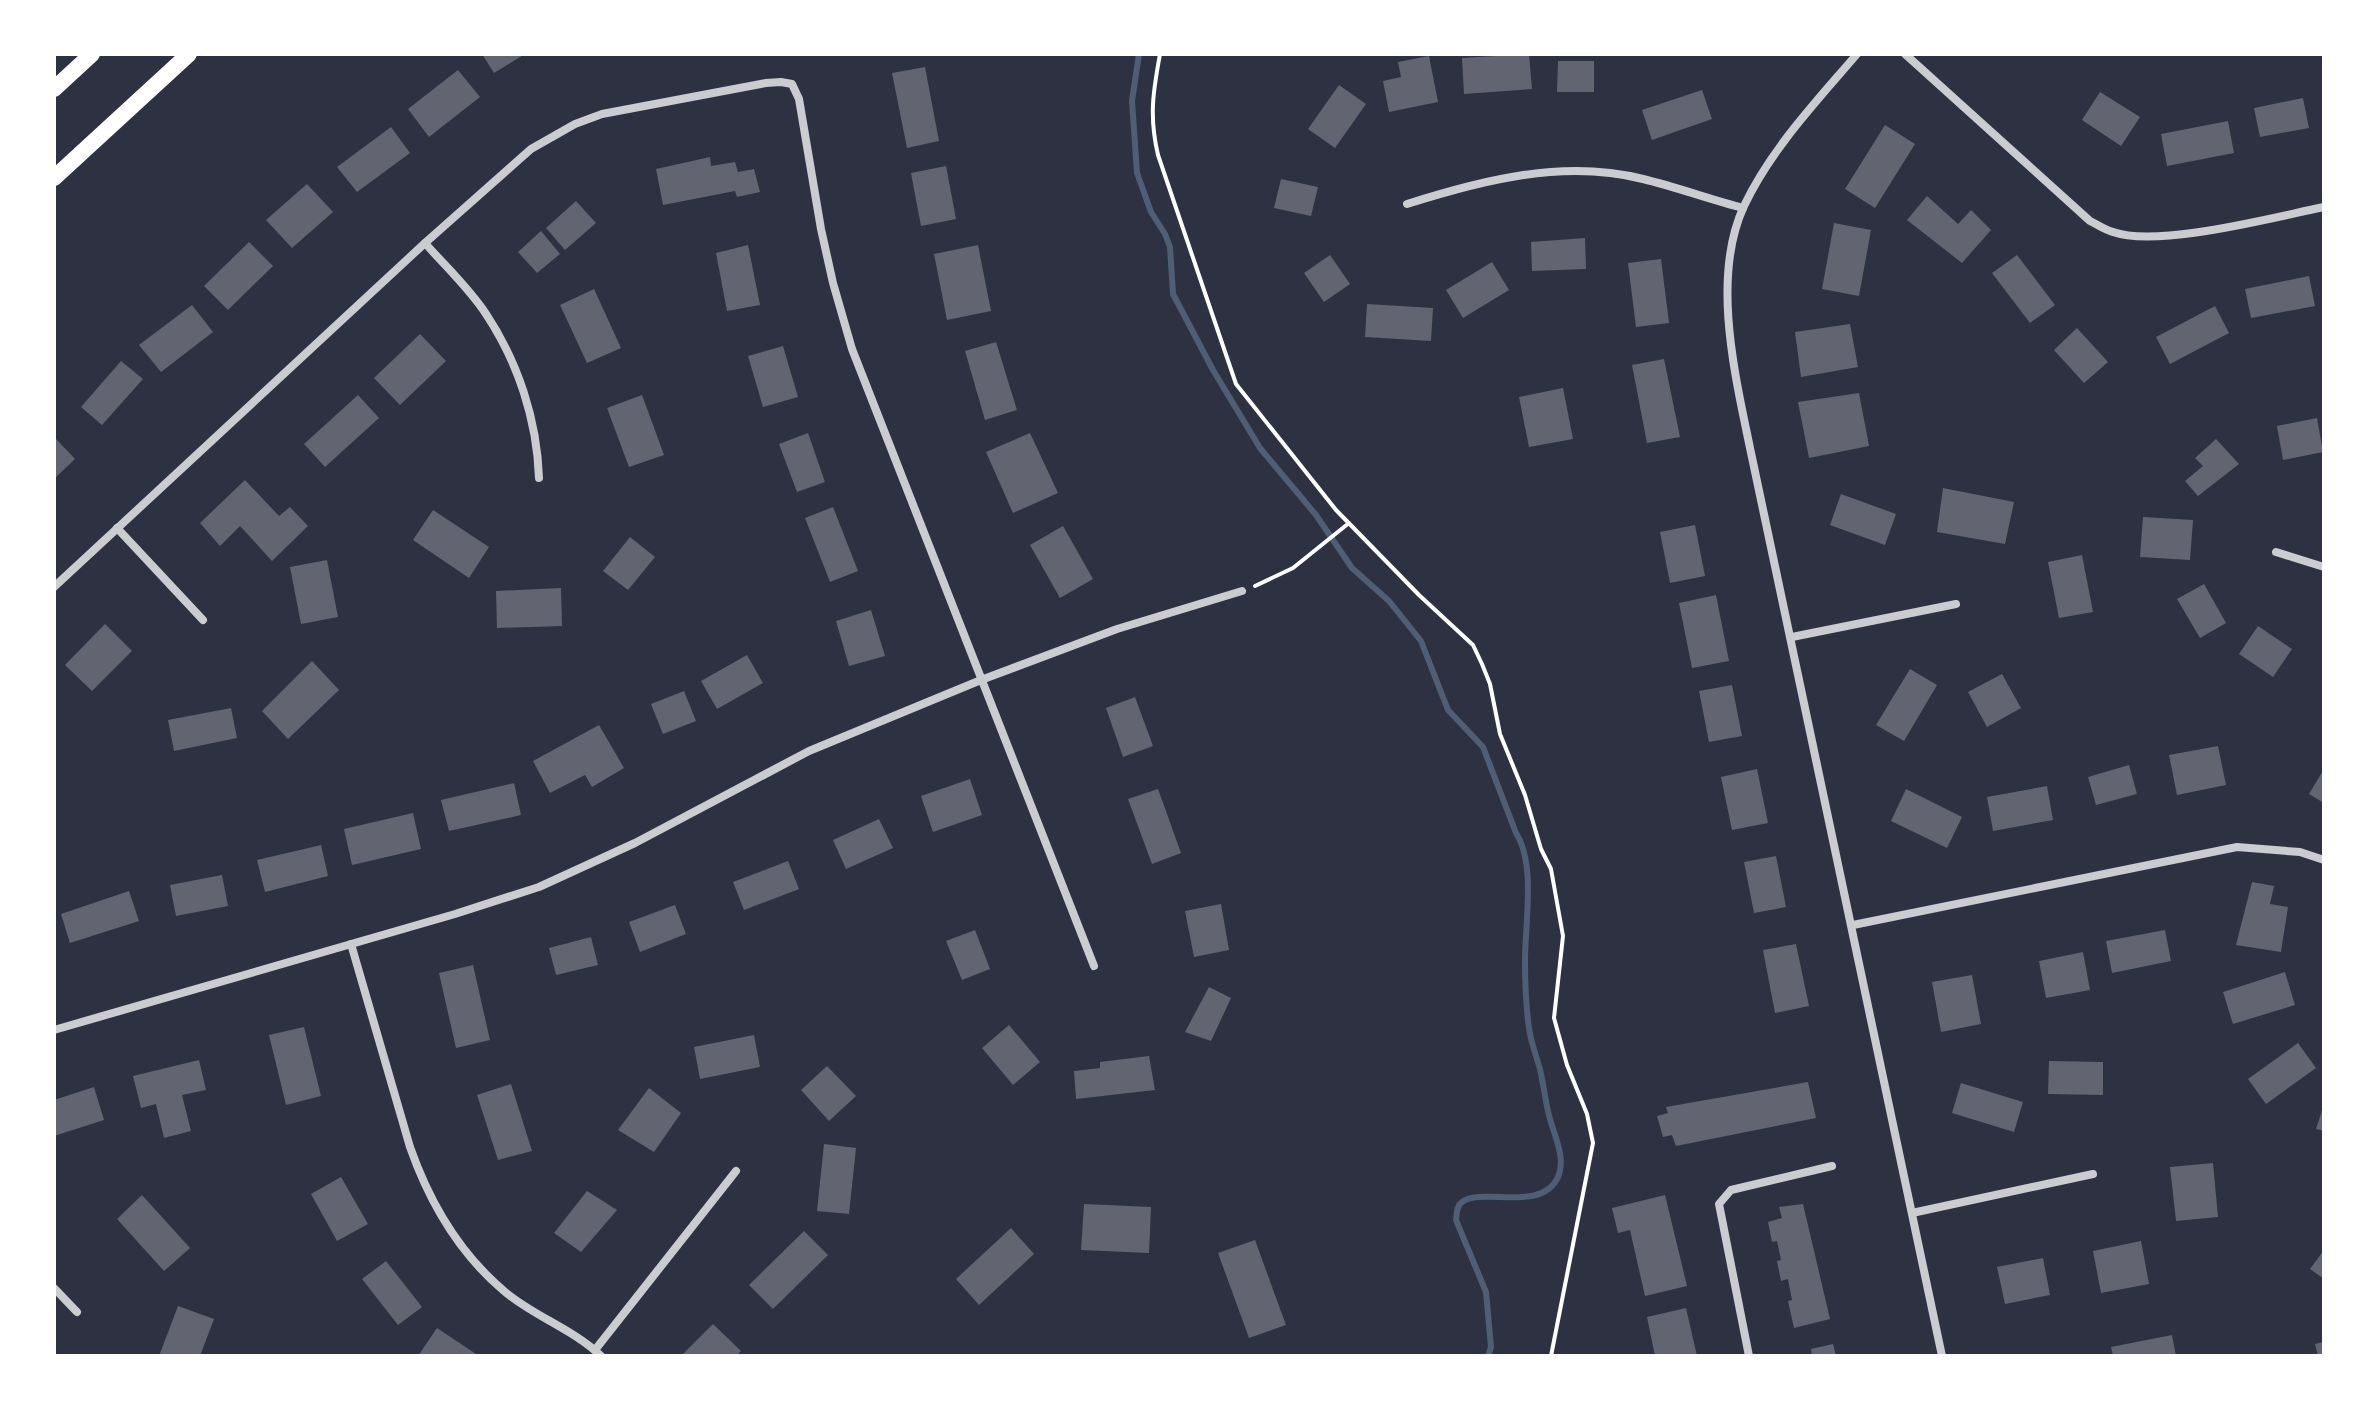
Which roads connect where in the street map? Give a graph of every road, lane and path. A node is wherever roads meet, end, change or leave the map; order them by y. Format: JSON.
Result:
{"nodes":[{"id":1,"x":92,"y":54,"type":"edge"},
{"id":2,"x":189,"y":54,"type":"edge"},
{"id":3,"x":1160,"y":54,"type":"edge"},
{"id":4,"x":1857,"y":54,"type":"edge"},
{"id":5,"x":1905,"y":54,"type":"edge"},
{"id":6,"x":54,"y":89,"type":"edge"},
{"id":7,"x":54,"y":178,"type":"edge"},
{"id":8,"x":1407,"y":204,"type":"dead end"},
{"id":9,"x":2324,"y":207,"type":"edge"},
{"id":10,"x":1743,"y":208,"type":"junction"},
{"id":11,"x":425,"y":243,"type":"junction"},
{"id":12,"x":539,"y":478,"type":"dead end"},
{"id":13,"x":1349,"y":523,"type":"junction"},
{"id":14,"x":117,"y":528,"type":"junction"},
{"id":15,"x":2276,"y":552,"type":"dead end"},
{"id":16,"x":2324,"y":567,"type":"edge"},
{"id":17,"x":54,"y":587,"type":"edge"},
{"id":18,"x":1242,"y":591,"type":"joint"},
{"id":19,"x":1956,"y":604,"type":"dead end"},
{"id":20,"x":203,"y":620,"type":"dead end"},
{"id":21,"x":1792,"y":637,"type":"junction"},
{"id":22,"x":981,"y":680,"type":"junction"},
{"id":23,"x":2324,"y":860,"type":"edge"},
{"id":24,"x":1853,"y":925,"type":"junction"},
{"id":25,"x":351,"y":944,"type":"junction"},
{"id":26,"x":1094,"y":966,"type":"dead end"},
{"id":27,"x":54,"y":1030,"type":"edge"},
{"id":28,"x":1832,"y":1166,"type":"dead end"},
{"id":29,"x":736,"y":1171,"type":"dead end"},
{"id":30,"x":2093,"y":1174,"type":"dead end"},
{"id":31,"x":1912,"y":1213,"type":"junction"},
{"id":32,"x":54,"y":1288,"type":"edge"},
{"id":33,"x":77,"y":1312,"type":"dead end"},
{"id":34,"x":598,"y":1353,"type":"edge"},
{"id":35,"x":1551,"y":1356,"type":"edge"},
{"id":36,"x":1749,"y":1356,"type":"edge"},
{"id":37,"x":1942,"y":1356,"type":"edge"}],
"edges":[{"from":1,"to":6,"type":"highway"},
{"from":2,"to":7,"type":"highway"},
{"from":3,"to":13,"type":"path"},
{"from":4,"to":10,"type":"street"},
{"from":5,"to":9,"type":"street"},
{"from":8,"to":10,"type":"street"},
{"from":10,"to":21,"type":"street"},
{"from":11,"to":12,"type":"street"},
{"from":11,"to":14,"type":"street"},
{"from":11,"to":22,"type":"street"},
{"from":13,"to":18,"type":"path"},
{"from":13,"to":35,"type":"path"},
{"from":14,"to":17,"type":"street"},
{"from":14,"to":20,"type":"street"},
{"from":15,"to":16,"type":"street"},
{"from":18,"to":22,"type":"street"},
{"from":19,"to":21,"type":"street"},
{"from":21,"to":24,"type":"street"},
{"from":22,"to":25,"type":"street"},
{"from":22,"to":26,"type":"street"},
{"from":23,"to":24,"type":"street"},
{"from":24,"to":31,"type":"street"},
{"from":25,"to":27,"type":"street"},
{"from":25,"to":34,"type":"street"},
{"from":28,"to":36,"type":"street"},
{"from":29,"to":34,"type":"street"},
{"from":30,"to":31,"type":"street"},
{"from":31,"to":37,"type":"street"},
{"from":32,"to":33,"type":"street"}]}
